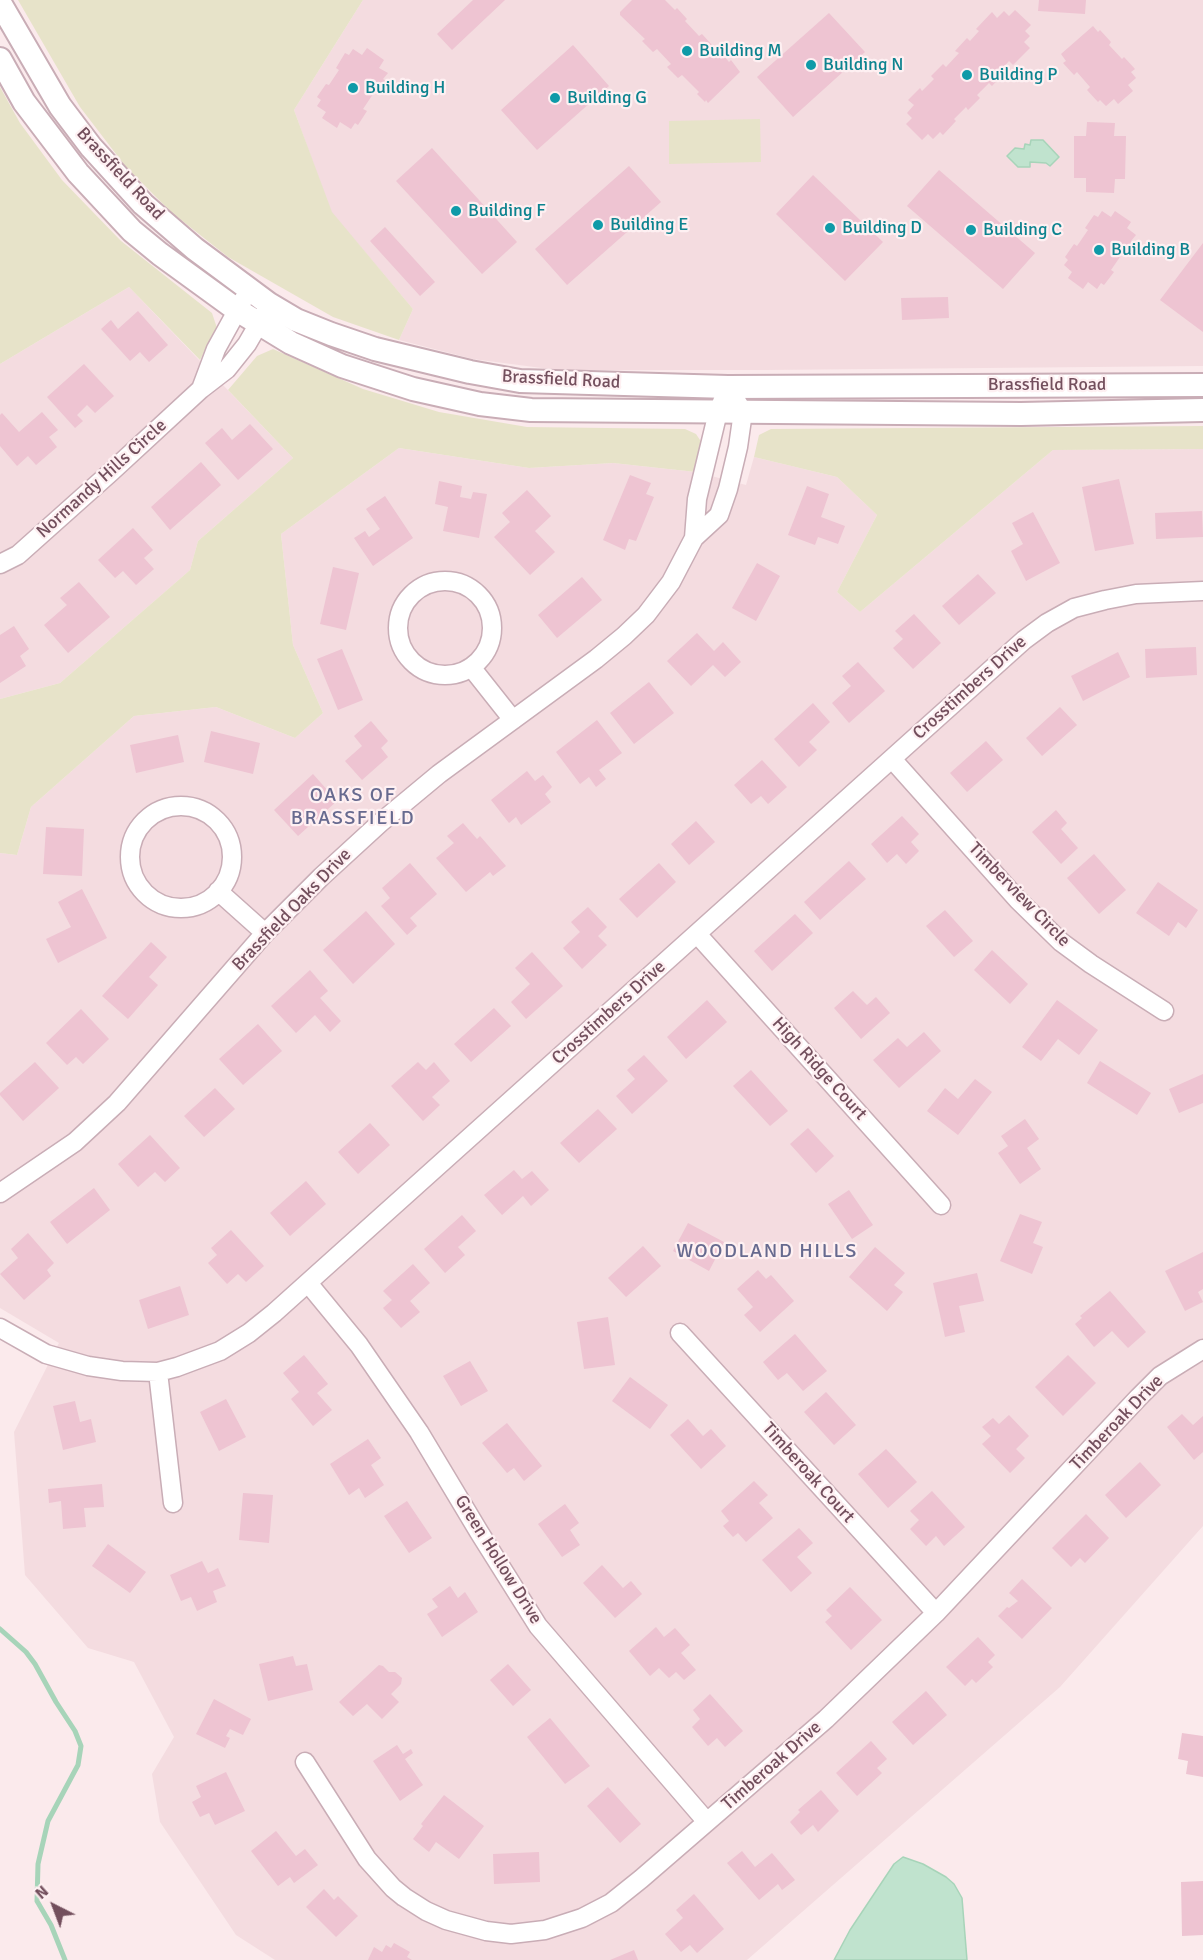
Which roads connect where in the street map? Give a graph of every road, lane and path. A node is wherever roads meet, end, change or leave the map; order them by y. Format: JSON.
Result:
{"nodes":[{"id":1,"x":0,"y":3,"type":"edge"},
{"id":2,"x":0,"y":59,"type":"edge"},
{"id":3,"x":249,"y":290,"type":"junction"},
{"id":4,"x":237,"y":310,"type":"junction"},
{"id":5,"x":264,"y":314,"type":"junction"},
{"id":6,"x":1203,"y":385,"type":"edge"},
{"id":7,"x":728,"y":387,"type":"junction"},
{"id":8,"x":201,"y":389,"type":"junction"},
{"id":9,"x":1203,"y":410,"type":"edge"},
{"id":10,"x":718,"y":412,"type":"junction"},
{"id":11,"x":743,"y":412,"type":"junction"},
{"id":12,"x":694,"y":538,"type":"junction"},
{"id":13,"x":0,"y":564,"type":"edge"},
{"id":14,"x":1203,"y":591,"type":"edge"},
{"id":15,"x":471,"y":667,"type":"junction"},
{"id":16,"x":513,"y":720,"type":"junction"},
{"id":17,"x":892,"y":759,"type":"junction"},
{"id":18,"x":218,"y":891,"type":"junction"},
{"id":19,"x":265,"y":933,"type":"junction"},
{"id":20,"x":697,"y":934,"type":"junction"},
{"id":21,"x":1164,"y":1011,"type":"dead end"},
{"id":22,"x":0,"y":1193,"type":"edge"},
{"id":23,"x":941,"y":1205,"type":"dead end"},
{"id":24,"x":308,"y":1282,"type":"junction"},
{"id":25,"x":0,"y":1328,"type":"edge"},
{"id":26,"x":680,"y":1334,"type":"dead end"},
{"id":27,"x":1203,"y":1349,"type":"edge"},
{"id":28,"x":158,"y":1372,"type":"junction"},
{"id":29,"x":173,"y":1503,"type":"dead end"},
{"id":30,"x":936,"y":1613,"type":"junction"},
{"id":31,"x":305,"y":1762,"type":"dead end"},
{"id":32,"x":707,"y":1822,"type":"junction"}],
"edges":[{"from":1,"to":3,"type":"street","name":"Brassfield Road"},
{"from":2,"to":4,"type":"street","name":"Brassfield Road"},
{"from":3,"to":4,"type":"street","name":"Normandy Hills Circle"},
{"from":3,"to":5,"type":"street","name":"Brassfield Road"},
{"from":4,"to":5,"type":"street","name":"Brassfield Road"},
{"from":4,"to":8,"type":"street","name":"Normandy Hills Circle"},
{"from":5,"to":7,"type":"street","name":"Brassfield Road"},
{"from":5,"to":8,"type":"street","name":"Normandy Hills Circle"},
{"from":5,"to":10,"type":"street","name":"Brassfield Road"},
{"from":6,"to":7,"type":"street","name":"Brassfield Road"},
{"from":7,"to":10,"type":"street","name":"Brassfield Oaks Drive"},
{"from":7,"to":11,"type":"street"},
{"from":8,"to":13,"type":"street","name":"Normandy Hills Circle"},
{"from":9,"to":11,"type":"street","name":"Brassfield Road"},
{"from":10,"to":11,"type":"street","name":"Brassfield Road"},
{"from":10,"to":12,"type":"street","name":"Brassfield Oaks Drive"},
{"from":11,"to":12,"type":"street","name":"Brassfield Oaks Drive"},
{"from":12,"to":16,"type":"street","name":"Brassfield Oaks Drive"},
{"from":14,"to":17,"type":"street","name":"Crosstimbers Drive"},
{"from":15,"to":15,"type":"street"},
{"from":15,"to":16,"type":"street"},
{"from":16,"to":19,"type":"street","name":"Brassfield Oaks Drive"},
{"from":17,"to":20,"type":"street","name":"Crosstimbers Drive"},
{"from":17,"to":21,"type":"street","name":"Timberview Circle"},
{"from":18,"to":18,"type":"street"},
{"from":18,"to":19,"type":"street"},
{"from":19,"to":22,"type":"street","name":"Brassfield Oaks Drive"},
{"from":20,"to":23,"type":"street","name":"High Ridge Court"},
{"from":20,"to":24,"type":"street","name":"Crosstimbers Drive"},
{"from":24,"to":28,"type":"street","name":"Crosstimbers Drive"},
{"from":24,"to":32,"type":"street","name":"Green Hollow Drive"},
{"from":25,"to":28,"type":"street","name":"Crosstimbers Drive"},
{"from":26,"to":30,"type":"street","name":"Timberoak Court"},
{"from":27,"to":30,"type":"street","name":"Timberoak Drive"},
{"from":28,"to":29,"type":"street"},
{"from":30,"to":32,"type":"street","name":"Timberoak Drive"},
{"from":31,"to":32,"type":"street","name":"Timberoak Drive"}]}
